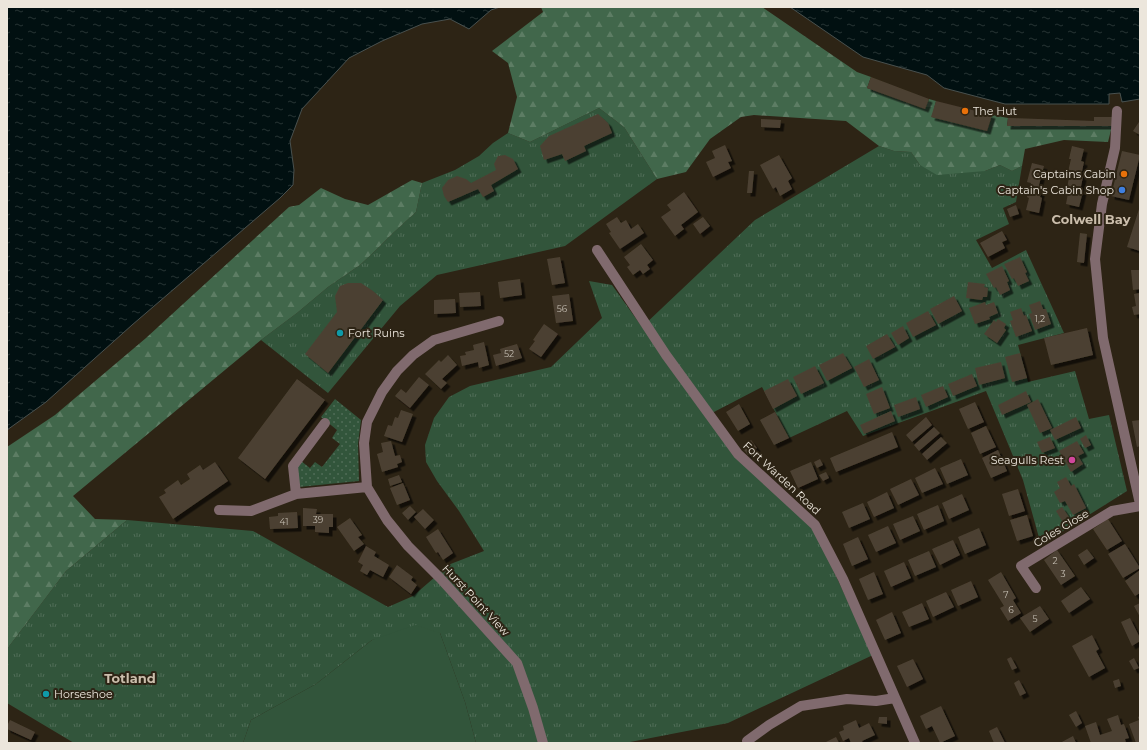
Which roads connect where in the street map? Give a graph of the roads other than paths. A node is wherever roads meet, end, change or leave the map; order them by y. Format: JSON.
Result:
{"nodes":[{"id":1,"x":1117,"y":111,"type":"dead end"},
{"id":2,"x":597,"y":250,"type":"dead end"},
{"id":3,"x":500,"y":321,"type":"dead end"},
{"id":4,"x":325,"y":423,"type":"dead end"},
{"id":5,"x":367,"y":487,"type":"junction"},
{"id":6,"x":296,"y":494,"type":"junction"},
{"id":7,"x":1140,"y":505,"type":"edge"},
{"id":8,"x":219,"y":510,"type":"dead end"},
{"id":9,"x":1036,"y":588,"type":"dead end"},
{"id":10,"x":895,"y":698,"type":"junction"},
{"id":11,"x":747,"y":741,"type":"dead end"},
{"id":12,"x":543,"y":743,"type":"edge"},
{"id":13,"x":915,"y":743,"type":"edge"}],
"edges":[{"from":1,"to":7,"type":"street"},
{"from":2,"to":10,"type":"street","name":"Fort Warden Road"},
{"from":3,"to":5,"type":"street","name":"Hurst Point View"},
{"from":4,"to":6,"type":"street"},
{"from":5,"to":6,"type":"street"},
{"from":5,"to":12,"type":"street","name":"Hurst Point View"},
{"from":6,"to":8,"type":"street"},
{"from":7,"to":9,"type":"street","name":"Coles Close"},
{"from":10,"to":11,"type":"street"},
{"from":10,"to":13,"type":"street","name":"Fort Warden Road"}]}
